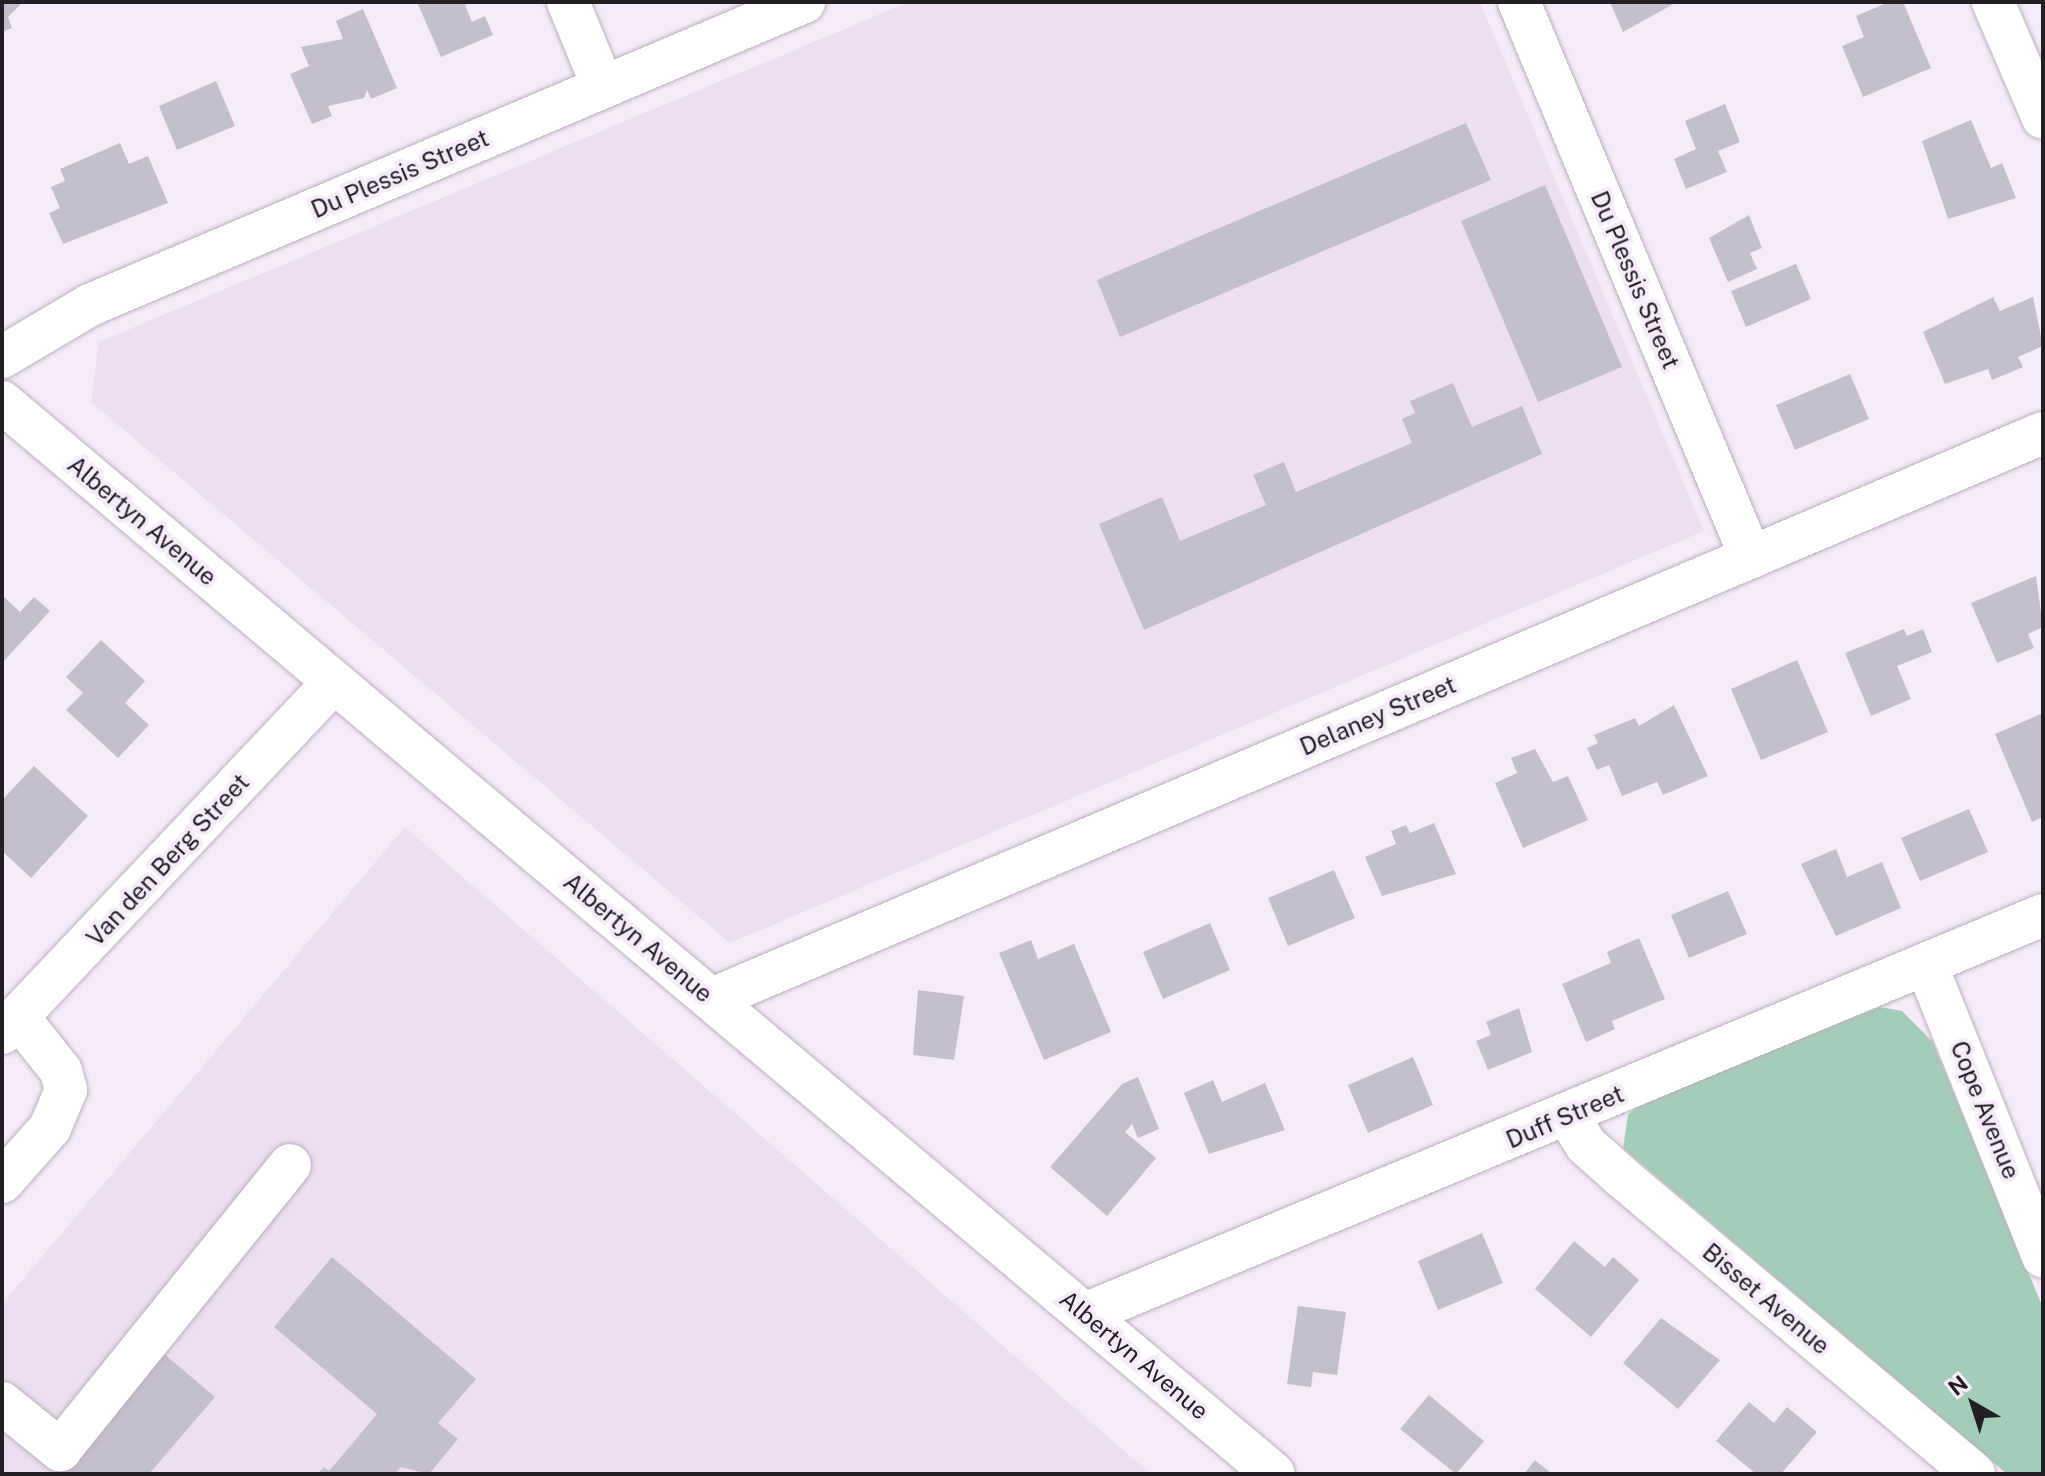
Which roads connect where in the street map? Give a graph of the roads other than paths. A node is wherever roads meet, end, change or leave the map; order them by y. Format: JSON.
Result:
{"nodes":[{"id":1,"x":568,"y":2,"type":"edge"},
{"id":2,"x":804,"y":2,"type":"edge"},
{"id":3,"x":1519,"y":2,"type":"edge"},
{"id":4,"x":1993,"y":2,"type":"edge"},
{"id":5,"x":603,"y":87,"type":"junction"},
{"id":6,"x":2043,"y":118,"type":"edge"},
{"id":7,"x":2,"y":357,"type":"edge"},
{"id":8,"x":2,"y":402,"type":"edge"},
{"id":9,"x":2043,"y":433,"type":"edge"},
{"id":10,"x":1751,"y":558,"type":"junction"},
{"id":11,"x":332,"y":684,"type":"junction"},
{"id":12,"x":2043,"y":915,"type":"edge"},
{"id":13,"x":1926,"y":964,"type":"junction"},
{"id":14,"x":712,"y":999,"type":"junction"},
{"id":15,"x":10,"y":1025,"type":"edge"},
{"id":16,"x":1568,"y":1116,"type":"junction"},
{"id":17,"x":290,"y":1165,"type":"dead end"},
{"id":18,"x":2,"y":1182,"type":"edge"},
{"id":19,"x":2043,"y":1256,"type":"edge"},
{"id":20,"x":1085,"y":1314,"type":"junction"},
{"id":21,"x":2,"y":1403,"type":"edge"},
{"id":22,"x":49,"y":1462,"type":"edge"},
{"id":23,"x":1274,"y":1474,"type":"edge"},
{"id":24,"x":1974,"y":1474,"type":"edge"}],
"edges":[{"from":1,"to":5,"type":"street"},
{"from":2,"to":5,"type":"street","name":"Du Plessis Street"},
{"from":3,"to":10,"type":"street","name":"Du Plessis Street"},
{"from":4,"to":6,"type":"street"},
{"from":5,"to":7,"type":"street","name":"Du Plessis Street"},
{"from":8,"to":11,"type":"street","name":"Albertyn Avenue"},
{"from":9,"to":10,"type":"street","name":"Delaney Street"},
{"from":10,"to":14,"type":"street","name":"Delaney Street"},
{"from":11,"to":14,"type":"street","name":"Albertyn Avenue"},
{"from":11,"to":15,"type":"street","name":"Van den Berg Street"},
{"from":12,"to":13,"type":"street","name":"Duff Street"},
{"from":13,"to":16,"type":"street","name":"Duff Street"},
{"from":13,"to":19,"type":"street","name":"Cope Avenue"},
{"from":14,"to":20,"type":"street","name":"Albertyn Avenue"},
{"from":15,"to":18,"type":"street"},
{"from":16,"to":20,"type":"street","name":"Duff Street"},
{"from":16,"to":24,"type":"street","name":"Bisset Avenue"},
{"from":17,"to":22,"type":"street"},
{"from":20,"to":23,"type":"street","name":"Albertyn Avenue"},
{"from":21,"to":22,"type":"street"}]}
